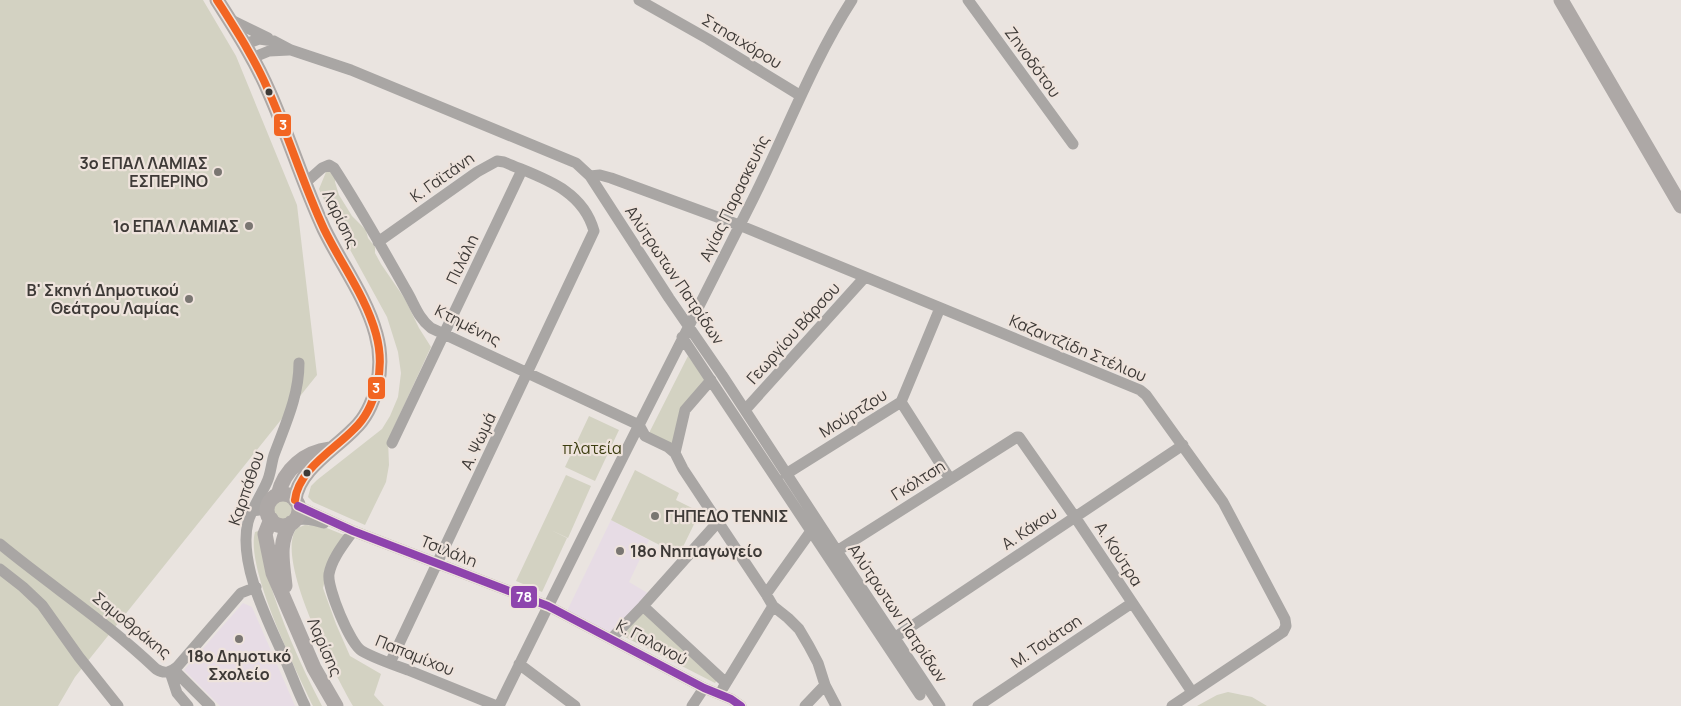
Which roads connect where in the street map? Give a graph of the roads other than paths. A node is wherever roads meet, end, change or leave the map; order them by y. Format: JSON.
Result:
{"nodes":[{"id":1,"x":217,"y":0,"type":"edge"},
{"id":2,"x":639,"y":0,"type":"edge"},
{"id":3,"x":852,"y":0,"type":"edge"},
{"id":4,"x":968,"y":0,"type":"edge"},
{"id":5,"x":1561,"y":0,"type":"edge"},
{"id":6,"x":231,"y":20,"type":"junction"},
{"id":7,"x":274,"y":41,"type":"junction"},
{"id":8,"x":245,"y":44,"type":"junction"},
{"id":9,"x":291,"y":50,"type":"junction"},
{"id":10,"x":252,"y":58,"type":"junction"},
{"id":11,"x":801,"y":96,"type":"junction"},
{"id":12,"x":1073,"y":144,"type":"dead end"},
{"id":13,"x":522,"y":170,"type":"junction"},
{"id":14,"x":590,"y":176,"type":"junction"},
{"id":15,"x":304,"y":184,"type":"junction"},
{"id":16,"x":1681,"y":206,"type":"edge"},
{"id":17,"x":739,"y":225,"type":"junction"},
{"id":18,"x":594,"y":231,"type":"joint"},
{"id":19,"x":378,"y":242,"type":"junction"},
{"id":20,"x":865,"y":277,"type":"junction"},
{"id":21,"x":940,"y":308,"type":"junction"},
{"id":22,"x":688,"y":324,"type":"junction"},
{"id":23,"x":444,"y":334,"type":"junction"},
{"id":24,"x":682,"y":337,"type":"junction"},
{"id":25,"x":299,"y":363,"type":"dead end"},
{"id":26,"x":528,"y":372,"type":"junction"},
{"id":27,"x":711,"y":380,"type":"junction"},
{"id":28,"x":901,"y":402,"type":"junction"},
{"id":29,"x":745,"y":410,"type":"junction"},
{"id":30,"x":639,"y":425,"type":"junction"},
{"id":31,"x":1017,"y":437,"type":"joint"},
{"id":32,"x":392,"y":443,"type":"dead end"},
{"id":33,"x":1183,"y":445,"type":"junction"},
{"id":34,"x":330,"y":449,"type":"junction"},
{"id":35,"x":675,"y":453,"type":"junction"},
{"id":36,"x":786,"y":474,"type":"junction"},
{"id":37,"x":950,"y":479,"type":"junction"},
{"id":38,"x":267,"y":483,"type":"junction"},
{"id":39,"x":272,"y":505,"type":"junction"},
{"id":40,"x":252,"y":511,"type":"junction"},
{"id":41,"x":295,"y":512,"type":"junction"},
{"id":42,"x":1075,"y":517,"type":"junction"},
{"id":43,"x":718,"y":522,"type":"junction"},
{"id":44,"x":353,"y":531,"type":"junction"},
{"id":45,"x":811,"y":531,"type":"junction"},
{"id":46,"x":0,"y":544,"type":"edge"},
{"id":47,"x":837,"y":551,"type":"junction"},
{"id":48,"x":438,"y":564,"type":"junction"},
{"id":49,"x":0,"y":569,"type":"edge"},
{"id":50,"x":256,"y":587,"type":"junction"},
{"id":51,"x":766,"y":594,"type":"junction"},
{"id":52,"x":286,"y":600,"type":"junction"},
{"id":53,"x":1132,"y":603,"type":"junction"},
{"id":54,"x":548,"y":606,"type":"junction"},
{"id":55,"x":644,"y":606,"type":"junction"},
{"id":56,"x":773,"y":606,"type":"junction"},
{"id":57,"x":894,"y":638,"type":"junction"},
{"id":58,"x":611,"y":639,"type":"junction"},
{"id":59,"x":390,"y":663,"type":"junction"},
{"id":60,"x":519,"y":664,"type":"junction"},
{"id":61,"x":172,"y":671,"type":"junction"},
{"id":62,"x":725,"y":682,"type":"junction"},
{"id":63,"x":825,"y":685,"type":"junction"},
{"id":64,"x":704,"y":688,"type":"junction"},
{"id":65,"x":1192,"y":692,"type":"junction"},
{"id":66,"x":720,"y":694,"type":"junction"},
{"id":67,"x":920,"y":695,"type":"dead end"},
{"id":68,"x":118,"y":706,"type":"edge"},
{"id":69,"x":188,"y":706,"type":"edge"},
{"id":70,"x":210,"y":706,"type":"edge"},
{"id":71,"x":305,"y":706,"type":"edge"},
{"id":72,"x":336,"y":706,"type":"edge"},
{"id":73,"x":498,"y":706,"type":"edge"},
{"id":74,"x":576,"y":706,"type":"edge"},
{"id":75,"x":692,"y":706,"type":"edge"},
{"id":76,"x":741,"y":706,"type":"edge"},
{"id":77,"x":805,"y":706,"type":"edge"},
{"id":78,"x":836,"y":706,"type":"edge"},
{"id":79,"x":940,"y":706,"type":"edge"},
{"id":80,"x":978,"y":706,"type":"edge"},
{"id":81,"x":1172,"y":706,"type":"edge"}],
"edges":[{"from":1,"to":6,"type":"main road","name":"Λαρίσης"},
{"from":2,"to":11,"type":"street","name":"Στησιχόρου"},
{"from":3,"to":11,"type":"street","name":"Αγίας Παρασκευής"},
{"from":4,"to":12,"type":"street","name":"Ζηνοδότου"},
{"from":5,"to":16,"type":"main road"},
{"from":6,"to":7,"type":"street","name":"Αλύτρωτων Πατρίδων"},
{"from":6,"to":8,"type":"main road","name":"Λαρίσης"},
{"from":7,"to":8,"type":"street"},
{"from":7,"to":9,"type":"street","name":"Αλύτρωτων Πατρίδων"},
{"from":8,"to":10,"type":"main road","name":"Λαρίσης"},
{"from":9,"to":10,"type":"street"},
{"from":9,"to":14,"type":"street","name":"Αλύτρωτων Πατρίδων"},
{"from":10,"to":15,"type":"main road","name":"Λαρίσης"},
{"from":11,"to":17,"type":"street","name":"Αγίας Παρασκευής"},
{"from":13,"to":18,"type":"street","name":"Κ. Γαϊτάνη"},
{"from":13,"to":19,"type":"street","name":"Κ. Γαϊτάνη"},
{"from":13,"to":23,"type":"street","name":"Πιλάλη"},
{"from":14,"to":17,"type":"street","name":"Καζαντζίδη Στέλιου"},
{"from":14,"to":22,"type":"street","name":"Αλύτρωτων Πατρίδων"},
{"from":15,"to":19,"type":"street","name":"Κτημένης"},
{"from":15,"to":34,"type":"main road","name":"Λαρίσης"},
{"from":17,"to":20,"type":"street","name":"Καζαντζίδη Στέλιου"},
{"from":17,"to":22,"type":"street","name":"Αγίας Παρασκευής"},
{"from":18,"to":26,"type":"street","name":"Α. Ψωμά"},
{"from":19,"to":23,"type":"street","name":"Κτημένης"},
{"from":20,"to":21,"type":"street","name":"Καζαντζίδη Στέλιου"},
{"from":20,"to":29,"type":"street","name":"Γεωργίου Βάρσου"},
{"from":21,"to":28,"type":"street","name":"Μούρτζου"},
{"from":21,"to":33,"type":"street","name":"Καζαντζίδη Στέλιου"},
{"from":22,"to":24,"type":"street","name":"Αγίας Παρασκευής"},
{"from":22,"to":29,"type":"street","name":"Αλύτρωτων Πατρίδων"},
{"from":23,"to":26,"type":"street","name":"Κτημένης"},
{"from":23,"to":32,"type":"street","name":"Πιλάλη"},
{"from":24,"to":27,"type":"street"},
{"from":24,"to":30,"type":"street","name":"Αγίας Παρασκευής"},
{"from":25,"to":38,"type":"street","name":"Καρπάθου"},
{"from":26,"to":30,"type":"street","name":"Κτημένης"},
{"from":26,"to":48,"type":"street","name":"Α. Ψωμά"},
{"from":27,"to":35,"type":"street"},
{"from":27,"to":45,"type":"street"},
{"from":28,"to":36,"type":"street","name":"Μούρτζου"},
{"from":28,"to":37,"type":"street"},
{"from":29,"to":36,"type":"street","name":"Αλύτρωτων Πατρίδων"},
{"from":30,"to":35,"type":"street","name":"Κτημένης"},
{"from":30,"to":54,"type":"street","name":"Αγίας Παρασκευής"},
{"from":31,"to":37,"type":"street","name":"Γκόλτση"},
{"from":31,"to":42,"type":"street","name":"Α. Κούτρα"},
{"from":33,"to":42,"type":"street","name":"Α. Κάκου"},
{"from":33,"to":65,"type":"street","name":"Καζαντζίδη Στέλιου"},
{"from":34,"to":39,"type":"main road","name":"Λαρίσης"},
{"from":34,"to":41,"type":"main road","name":"Λαρίσης"},
{"from":35,"to":43,"type":"street"},
{"from":36,"to":47,"type":"street","name":"Αλύτρωτων Πατρίδων"},
{"from":37,"to":47,"type":"street","name":"Γκόλτση"},
{"from":38,"to":39,"type":"street"},
{"from":38,"to":40,"type":"street","name":"Καρπάθου"},
{"from":39,"to":40,"type":"street"},
{"from":39,"to":41,"type":"main road"},
{"from":39,"to":41,"type":"main road"},
{"from":39,"to":52,"type":"main road","name":"Λαρίσης"},
{"from":40,"to":50,"type":"street","name":"Καρπάθου"},
{"from":41,"to":44,"type":"street","name":"Τσιλάλη"},
{"from":41,"to":52,"type":"main road","name":"Λαρίσης"},
{"from":42,"to":53,"type":"street","name":"Α. Κούτρα"},
{"from":42,"to":57,"type":"street","name":"Α. Κάκου"},
{"from":43,"to":51,"type":"street"},
{"from":43,"to":55,"type":"street"},
{"from":44,"to":48,"type":"street","name":"Τσιλάλη"},
{"from":44,"to":59,"type":"street","name":"Παπαμίχου"},
{"from":45,"to":51,"type":"street"},
{"from":45,"to":67,"type":"street"},
{"from":46,"to":61,"type":"street","name":"Σαμοθράκης"},
{"from":47,"to":57,"type":"street","name":"Αλύτρωτων Πατρίδων"},
{"from":48,"to":54,"type":"street","name":"Τσιλάλη"},
{"from":48,"to":59,"type":"street","name":"Α. Ψωμά"},
{"from":49,"to":68,"type":"street"},
{"from":50,"to":61,"type":"street","name":"Σαμοθράκης"},
{"from":50,"to":71,"type":"street","name":"Καρπάθου"},
{"from":51,"to":56,"type":"street"},
{"from":52,"to":72,"type":"main road","name":"Λαρίσης"},
{"from":53,"to":65,"type":"street","name":"Α. Κούτρα"},
{"from":53,"to":80,"type":"street","name":"Μ. Τσιάτση"},
{"from":54,"to":58,"type":"street","name":"Κ. Γαλανού"},
{"from":54,"to":60,"type":"street","name":"Αγίας Παρασκευής"},
{"from":55,"to":58,"type":"street"},
{"from":55,"to":62,"type":"street"},
{"from":56,"to":62,"type":"street"},
{"from":56,"to":63,"type":"street"},
{"from":57,"to":79,"type":"street","name":"Αλύτρωτων Πατρίδων"},
{"from":58,"to":64,"type":"street","name":"Κ. Γαλανού"},
{"from":59,"to":73,"type":"street","name":"Παπαμίχου"},
{"from":60,"to":73,"type":"street","name":"Αγίας Παρασκευής"},
{"from":60,"to":74,"type":"street"},
{"from":61,"to":69,"type":"street"},
{"from":61,"to":70,"type":"street"},
{"from":62,"to":66,"type":"street"},
{"from":63,"to":77,"type":"street"},
{"from":63,"to":78,"type":"street"},
{"from":64,"to":66,"type":"street","name":"Κ. Γαλανού"},
{"from":64,"to":75,"type":"street"},
{"from":65,"to":81,"type":"street"},
{"from":66,"to":76,"type":"street","name":"Κ. Γαλανού"}]}
